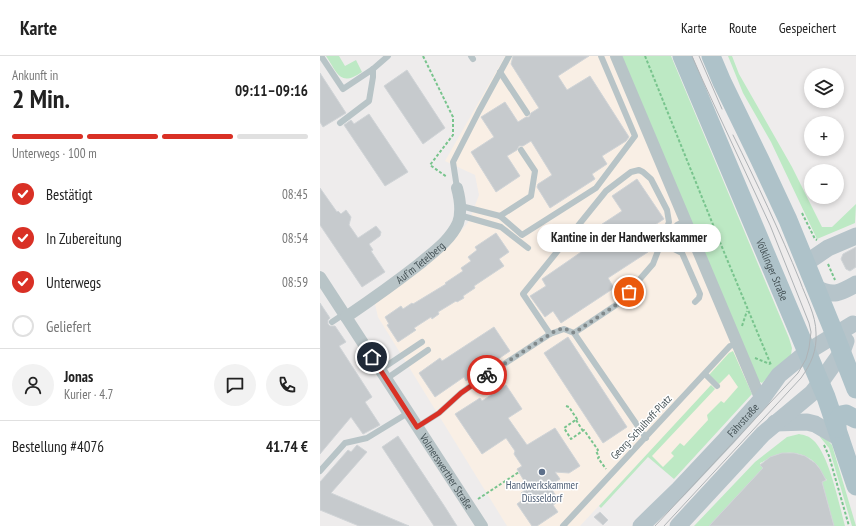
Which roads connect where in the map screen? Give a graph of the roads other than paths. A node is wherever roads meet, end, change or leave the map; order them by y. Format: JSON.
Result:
{"nodes":[{"id":1,"x":321,"y":56,"type":"edge"},
{"id":2,"x":388,"y":56,"type":"edge"},
{"id":3,"x":510,"y":56,"type":"edge"},
{"id":4,"x":602,"y":56,"type":"edge"},
{"id":5,"x":616,"y":56,"type":"edge"},
{"id":6,"x":682,"y":56,"type":"edge"},
{"id":7,"x":711,"y":56,"type":"edge"},
{"id":8,"x":373,"y":70,"type":"junction"},
{"id":9,"x":500,"y":72,"type":"junction"},
{"id":10,"x":527,"y":113,"type":"dead end"},
{"id":11,"x":340,"y":123,"type":"dead end"},
{"id":12,"x":521,"y":150,"type":"dead end"},
{"id":13,"x":456,"y":188,"type":"joint"},
{"id":14,"x":460,"y":210,"type":"junction"},
{"id":15,"x":500,"y":216,"type":"junction"},
{"id":16,"x":686,"y":222,"type":"junction"},
{"id":17,"x":856,"y":236,"type":"edge"},
{"id":18,"x":660,"y":246,"type":"junction"},
{"id":19,"x":528,"y":248,"type":"dead end"},
{"id":20,"x":666,"y":249,"type":"junction"},
{"id":21,"x":806,"y":263,"type":"junction"},
{"id":22,"x":320,"y":277,"type":"edge"},
{"id":23,"x":856,"y":284,"type":"edge"},
{"id":24,"x":816,"y":288,"type":"junction"},
{"id":25,"x":695,"y":302,"type":"dead end"},
{"id":26,"x":345,"y":315,"type":"junction"},
{"id":27,"x":332,"y":322,"type":"dead end"},
{"id":28,"x":854,"y":322,"type":"edge"},
{"id":29,"x":574,"y":333,"type":"junction"},
{"id":30,"x":550,"y":334,"type":"junction"},
{"id":31,"x":422,"y":342,"type":"dead end"},
{"id":32,"x":838,"y":343,"type":"junction"},
{"id":33,"x":736,"y":344,"type":"junction"},
{"id":34,"x":428,"y":350,"type":"dead end"},
{"id":35,"x":807,"y":352,"type":"junction"},
{"id":36,"x":383,"y":374,"type":"junction"},
{"id":37,"x":705,"y":374,"type":"junction"},
{"id":38,"x":820,"y":383,"type":"junction"},
{"id":39,"x":717,"y":386,"type":"dead end"},
{"id":40,"x":856,"y":390,"type":"edge"},
{"id":41,"x":761,"y":400,"type":"junction"},
{"id":42,"x":408,"y":413,"type":"junction"},
{"id":43,"x":856,"y":419,"type":"edge"},
{"id":44,"x":775,"y":423,"type":"junction"},
{"id":45,"x":417,"y":427,"type":"junction"},
{"id":46,"x":839,"y":434,"type":"junction"},
{"id":47,"x":646,"y":438,"type":"junction"},
{"id":48,"x":320,"y":471,"type":"edge"},
{"id":49,"x":856,"y":486,"type":"edge"},
{"id":50,"x":482,"y":526,"type":"edge"},
{"id":51,"x":563,"y":526,"type":"edge"},
{"id":52,"x":641,"y":526,"type":"edge"},
{"id":53,"x":678,"y":526,"type":"edge"}],
"edges":[{"from":1,"to":8,"type":"lane"},
{"from":2,"to":8,"type":"lane"},
{"from":3,"to":9,"type":"lane"},
{"from":4,"to":15,"type":"lane"},
{"from":5,"to":16,"type":"street"},
{"from":6,"to":35,"type":"main road","name":"Völklinger Straße"},
{"from":7,"to":21,"type":"main road"},
{"from":8,"to":11,"type":"lane"},
{"from":9,"to":10,"type":"lane"},
{"from":9,"to":13,"type":"lane"},
{"from":12,"to":15,"type":"lane"},
{"from":13,"to":14,"type":"street"},
{"from":14,"to":15,"type":"lane"},
{"from":14,"to":19,"type":"lane"},
{"from":14,"to":26,"type":"street","name":"Auf'm Tetelberg"},
{"from":16,"to":20,"type":"lane"},
{"from":16,"to":33,"type":"street"},
{"from":17,"to":21,"type":"street"},
{"from":18,"to":20,"type":"lane"},
{"from":18,"to":29,"type":"lane"},
{"from":18,"to":30,"type":"lane"},
{"from":20,"to":25,"type":"lane"},
{"from":21,"to":24,"type":"main road"},
{"from":22,"to":26,"type":"street","name":"Volmerswerther Straße"},
{"from":23,"to":24,"type":"street"},
{"from":24,"to":32,"type":"main road"},
{"from":26,"to":27,"type":"lane"},
{"from":26,"to":36,"type":"street","name":"Volmerswerther Straße"},
{"from":28,"to":32,"type":"street"},
{"from":29,"to":30,"type":"lane"},
{"from":29,"to":47,"type":"lane"},
{"from":30,"to":45,"type":"lane"},
{"from":31,"to":36,"type":"lane"},
{"from":32,"to":35,"type":"street","name":"Fährstraße"},
{"from":32,"to":38,"type":"street"},
{"from":32,"to":40,"type":"main road"},
{"from":33,"to":37,"type":"lane","name":"Georg-Schulhoff-Platz"},
{"from":33,"to":41,"type":"street"},
{"from":34,"to":36,"type":"lane"},
{"from":35,"to":38,"type":"main road","name":"Völklinger Straße"},
{"from":35,"to":41,"type":"street","name":"Fährstraße"},
{"from":36,"to":42,"type":"street","name":"Volmerswerther Straße"},
{"from":37,"to":39,"type":"lane"},
{"from":37,"to":47,"type":"lane","name":"Georg-Schulhoff-Platz"},
{"from":38,"to":44,"type":"street"},
{"from":38,"to":46,"type":"main road","name":"Völklinger Straße"},
{"from":41,"to":52,"type":"street","name":"Fährstraße"},
{"from":42,"to":45,"type":"street","name":"Volmerswerther Straße"},
{"from":42,"to":48,"type":"lane"},
{"from":43,"to":46,"type":"main road"},
{"from":44,"to":46,"type":"street"},
{"from":44,"to":53,"type":"street"},
{"from":45,"to":50,"type":"street","name":"Volmerswerther Straße"},
{"from":46,"to":49,"type":"main road","name":"Völklinger Straße"},
{"from":47,"to":51,"type":"lane","name":"Georg-Schulhoff-Platz"}]}
